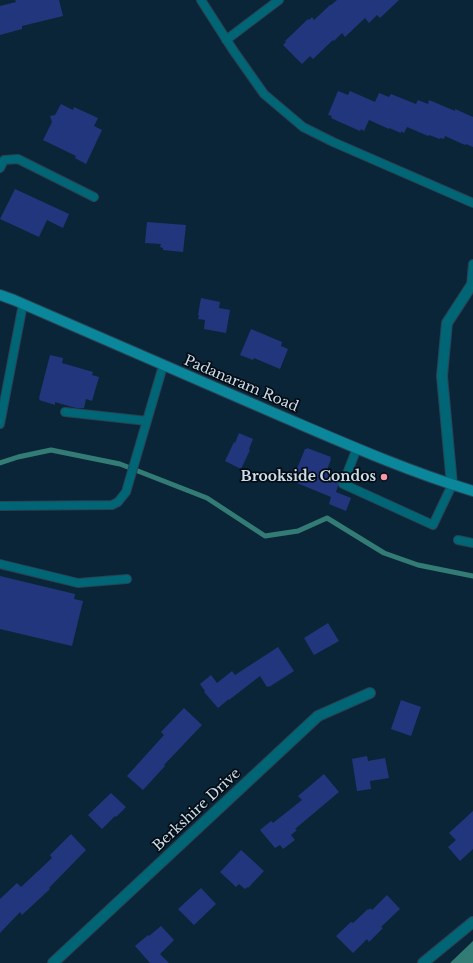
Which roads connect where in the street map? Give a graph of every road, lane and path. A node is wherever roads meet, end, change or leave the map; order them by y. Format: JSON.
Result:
{"nodes":[{"id":1,"x":201,"y":0,"type":"edge"},
{"id":2,"x":279,"y":0,"type":"edge"},
{"id":3,"x":226,"y":40,"type":"junction"},
{"id":4,"x":0,"y":168,"type":"edge"},
{"id":5,"x":94,"y":197,"type":"dead end"},
{"id":6,"x":473,"y":203,"type":"edge"},
{"id":7,"x":473,"y":264,"type":"edge"},
{"id":8,"x":472,"y":286,"type":"edge"},
{"id":9,"x":0,"y":295,"type":"edge"},
{"id":10,"x":23,"y":304,"type":"junction"},
{"id":11,"x":163,"y":366,"type":"junction"},
{"id":12,"x":65,"y":412,"type":"dead end"},
{"id":13,"x":147,"y":421,"type":"junction"},
{"id":14,"x":0,"y":424,"type":"edge"},
{"id":15,"x":357,"y":448,"type":"junction"},
{"id":16,"x":452,"y":485,"type":"junction"},
{"id":17,"x":473,"y":491,"type":"edge"},
{"id":18,"x":0,"y":506,"type":"edge"},
{"id":19,"x":458,"y":540,"type":"dead end"},
{"id":20,"x":473,"y":543,"type":"edge"},
{"id":21,"x":0,"y":564,"type":"edge"},
{"id":22,"x":127,"y":579,"type":"dead end"},
{"id":23,"x":370,"y":693,"type":"dead end"},
{"id":24,"x":473,"y":922,"type":"edge"},
{"id":25,"x":53,"y":963,"type":"edge"},
{"id":26,"x":423,"y":963,"type":"edge"}],
"edges":[{"from":1,"to":3,"type":"lane"},
{"from":2,"to":3,"type":"lane"},
{"from":3,"to":6,"type":"lane"},
{"from":4,"to":5,"type":"lane"},
{"from":7,"to":8,"type":"lane"},
{"from":8,"to":16,"type":"street"},
{"from":9,"to":10,"type":"main road","name":"Padanaram Road"},
{"from":10,"to":11,"type":"main road","name":"Padanaram Road"},
{"from":10,"to":14,"type":"lane"},
{"from":11,"to":13,"type":"lane"},
{"from":11,"to":15,"type":"main road","name":"Padanaram Road"},
{"from":12,"to":13,"type":"lane"},
{"from":13,"to":18,"type":"lane"},
{"from":15,"to":16,"type":"main road","name":"Padanaram Road"},
{"from":15,"to":16,"type":"lane"},
{"from":16,"to":17,"type":"main road","name":"Padanaram Road"},
{"from":19,"to":20,"type":"lane"},
{"from":21,"to":22,"type":"lane"},
{"from":23,"to":25,"type":"street","name":"Berkshire Drive"},
{"from":24,"to":26,"type":"street"}]}
